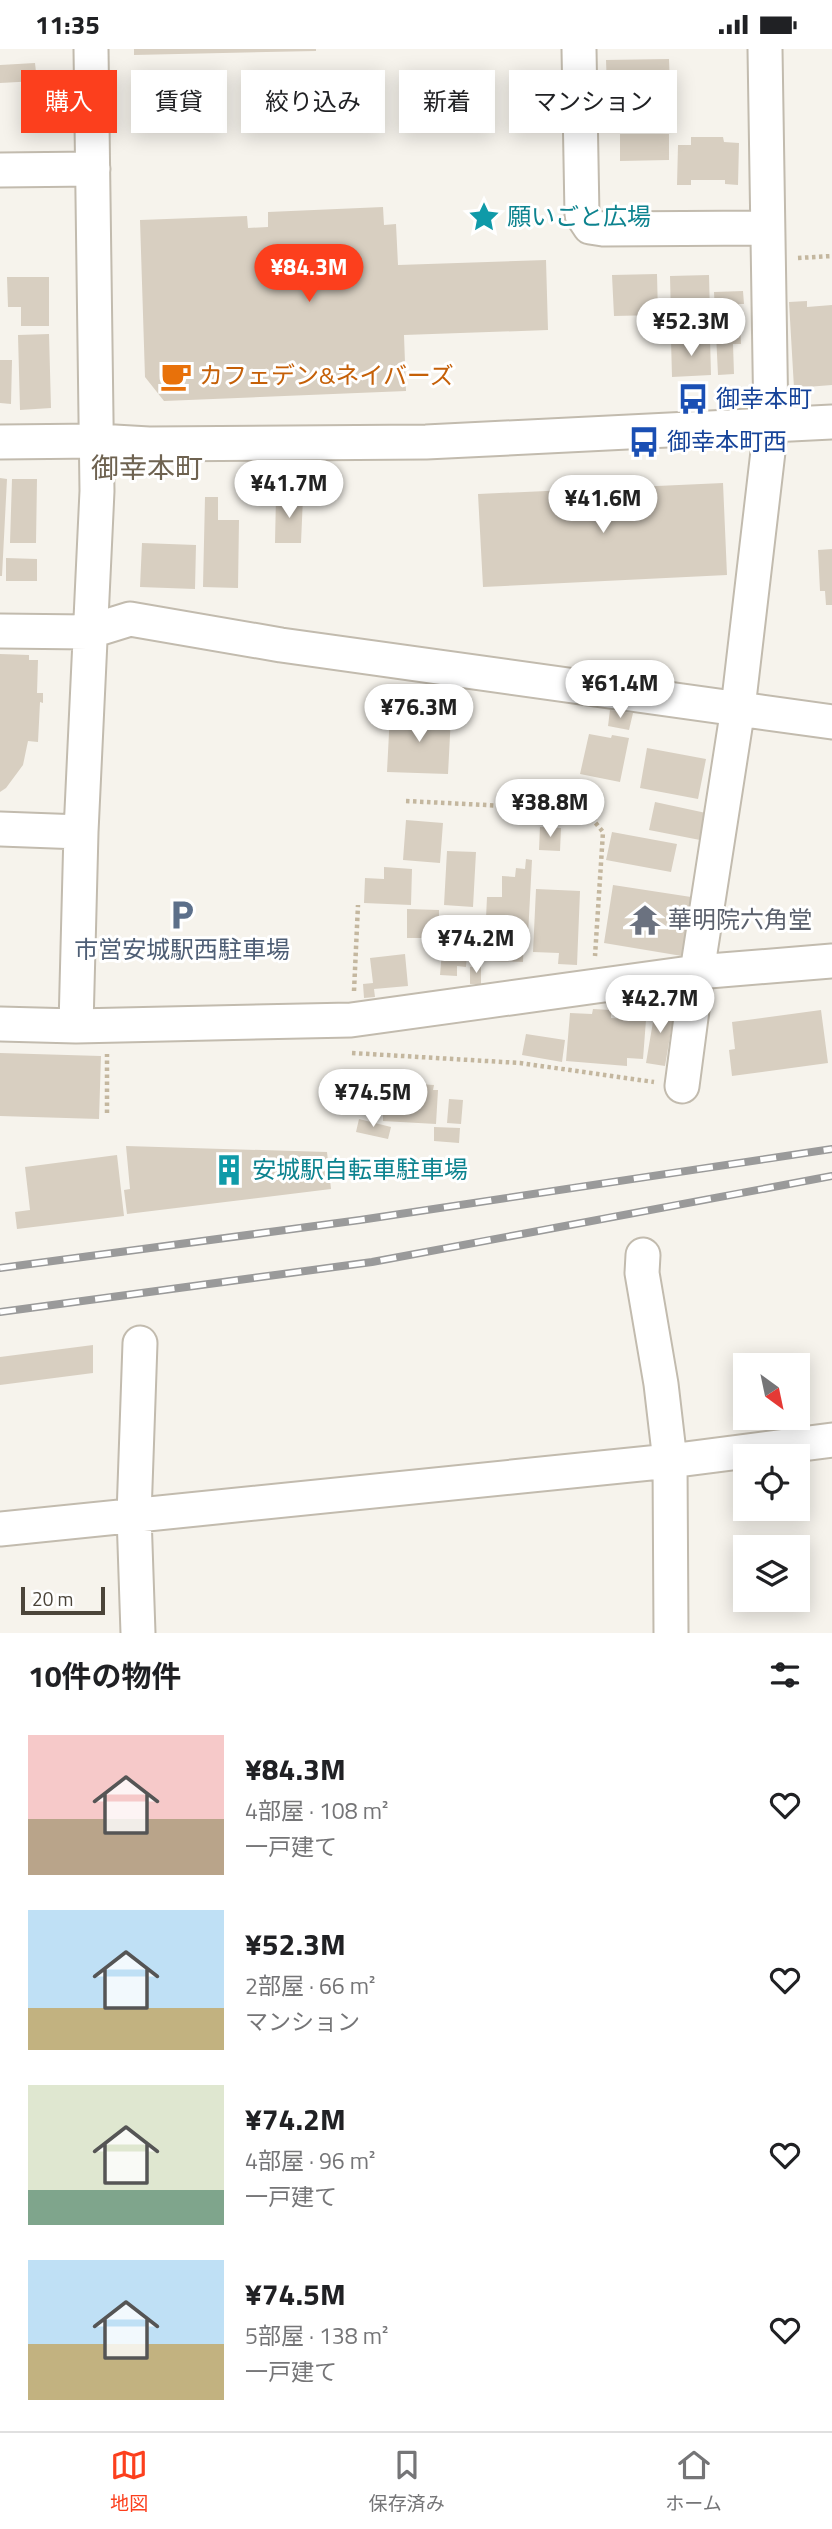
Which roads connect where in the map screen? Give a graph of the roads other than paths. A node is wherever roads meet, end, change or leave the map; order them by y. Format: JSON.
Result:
{"nodes":[{"id":1,"x":91,"y":49,"type":"edge"},
{"id":2,"x":579,"y":49,"type":"edge"},
{"id":3,"x":765,"y":49,"type":"edge"},
{"id":4,"x":93,"y":169,"type":"junction"},
{"id":5,"x":0,"y":170,"type":"edge"},
{"id":6,"x":767,"y":228,"type":"junction"},
{"id":7,"x":832,"y":422,"type":"edge"},
{"id":8,"x":771,"y":426,"type":"junction"},
{"id":9,"x":97,"y":441,"type":"junction"},
{"id":10,"x":0,"y":442,"type":"edge"},
{"id":11,"x":0,"y":631,"type":"edge"},
{"id":12,"x":88,"y":632,"type":"junction"},
{"id":13,"x":738,"y":708,"type":"junction"},
{"id":14,"x":832,"y":722,"type":"edge"},
{"id":15,"x":0,"y":829,"type":"edge"},
{"id":16,"x":81,"y":832,"type":"junction"},
{"id":17,"x":832,"y":961,"type":"edge"},
{"id":18,"x":697,"y":972,"type":"junction"},
{"id":19,"x":0,"y":1024,"type":"edge"},
{"id":20,"x":92,"y":1026,"type":"junction"},
{"id":21,"x":682,"y":1086,"type":"road end"},
{"id":22,"x":643,"y":1255,"type":"dead end"},
{"id":23,"x":140,"y":1343,"type":"dead end"},
{"id":24,"x":832,"y":1440,"type":"edge"},
{"id":25,"x":670,"y":1461,"type":"junction"},
{"id":26,"x":134,"y":1515,"type":"junction"},
{"id":27,"x":0,"y":1529,"type":"edge"},
{"id":28,"x":138,"y":1633,"type":"edge"},
{"id":29,"x":671,"y":1633,"type":"edge"}],
"edges":[{"from":1,"to":4,"type":"street"},
{"from":2,"to":6,"type":"street"},
{"from":3,"to":6,"type":"street"},
{"from":4,"to":5,"type":"street"},
{"from":4,"to":9,"type":"street"},
{"from":6,"to":8,"type":"street"},
{"from":7,"to":8,"type":"street"},
{"from":8,"to":9,"type":"street"},
{"from":8,"to":13,"type":"street"},
{"from":9,"to":10,"type":"street"},
{"from":9,"to":12,"type":"street"},
{"from":11,"to":12,"type":"street"},
{"from":12,"to":13,"type":"street"},
{"from":12,"to":16,"type":"street"},
{"from":13,"to":14,"type":"street"},
{"from":13,"to":18,"type":"street"},
{"from":15,"to":16,"type":"street"},
{"from":16,"to":20,"type":"street"},
{"from":17,"to":18,"type":"street"},
{"from":18,"to":20,"type":"street"},
{"from":18,"to":21,"type":"street"},
{"from":19,"to":20,"type":"street"},
{"from":22,"to":25,"type":"street"},
{"from":23,"to":26,"type":"street"},
{"from":24,"to":25,"type":"street"},
{"from":25,"to":26,"type":"street"},
{"from":25,"to":29,"type":"street"},
{"from":26,"to":27,"type":"street"},
{"from":26,"to":28,"type":"street"}]}
